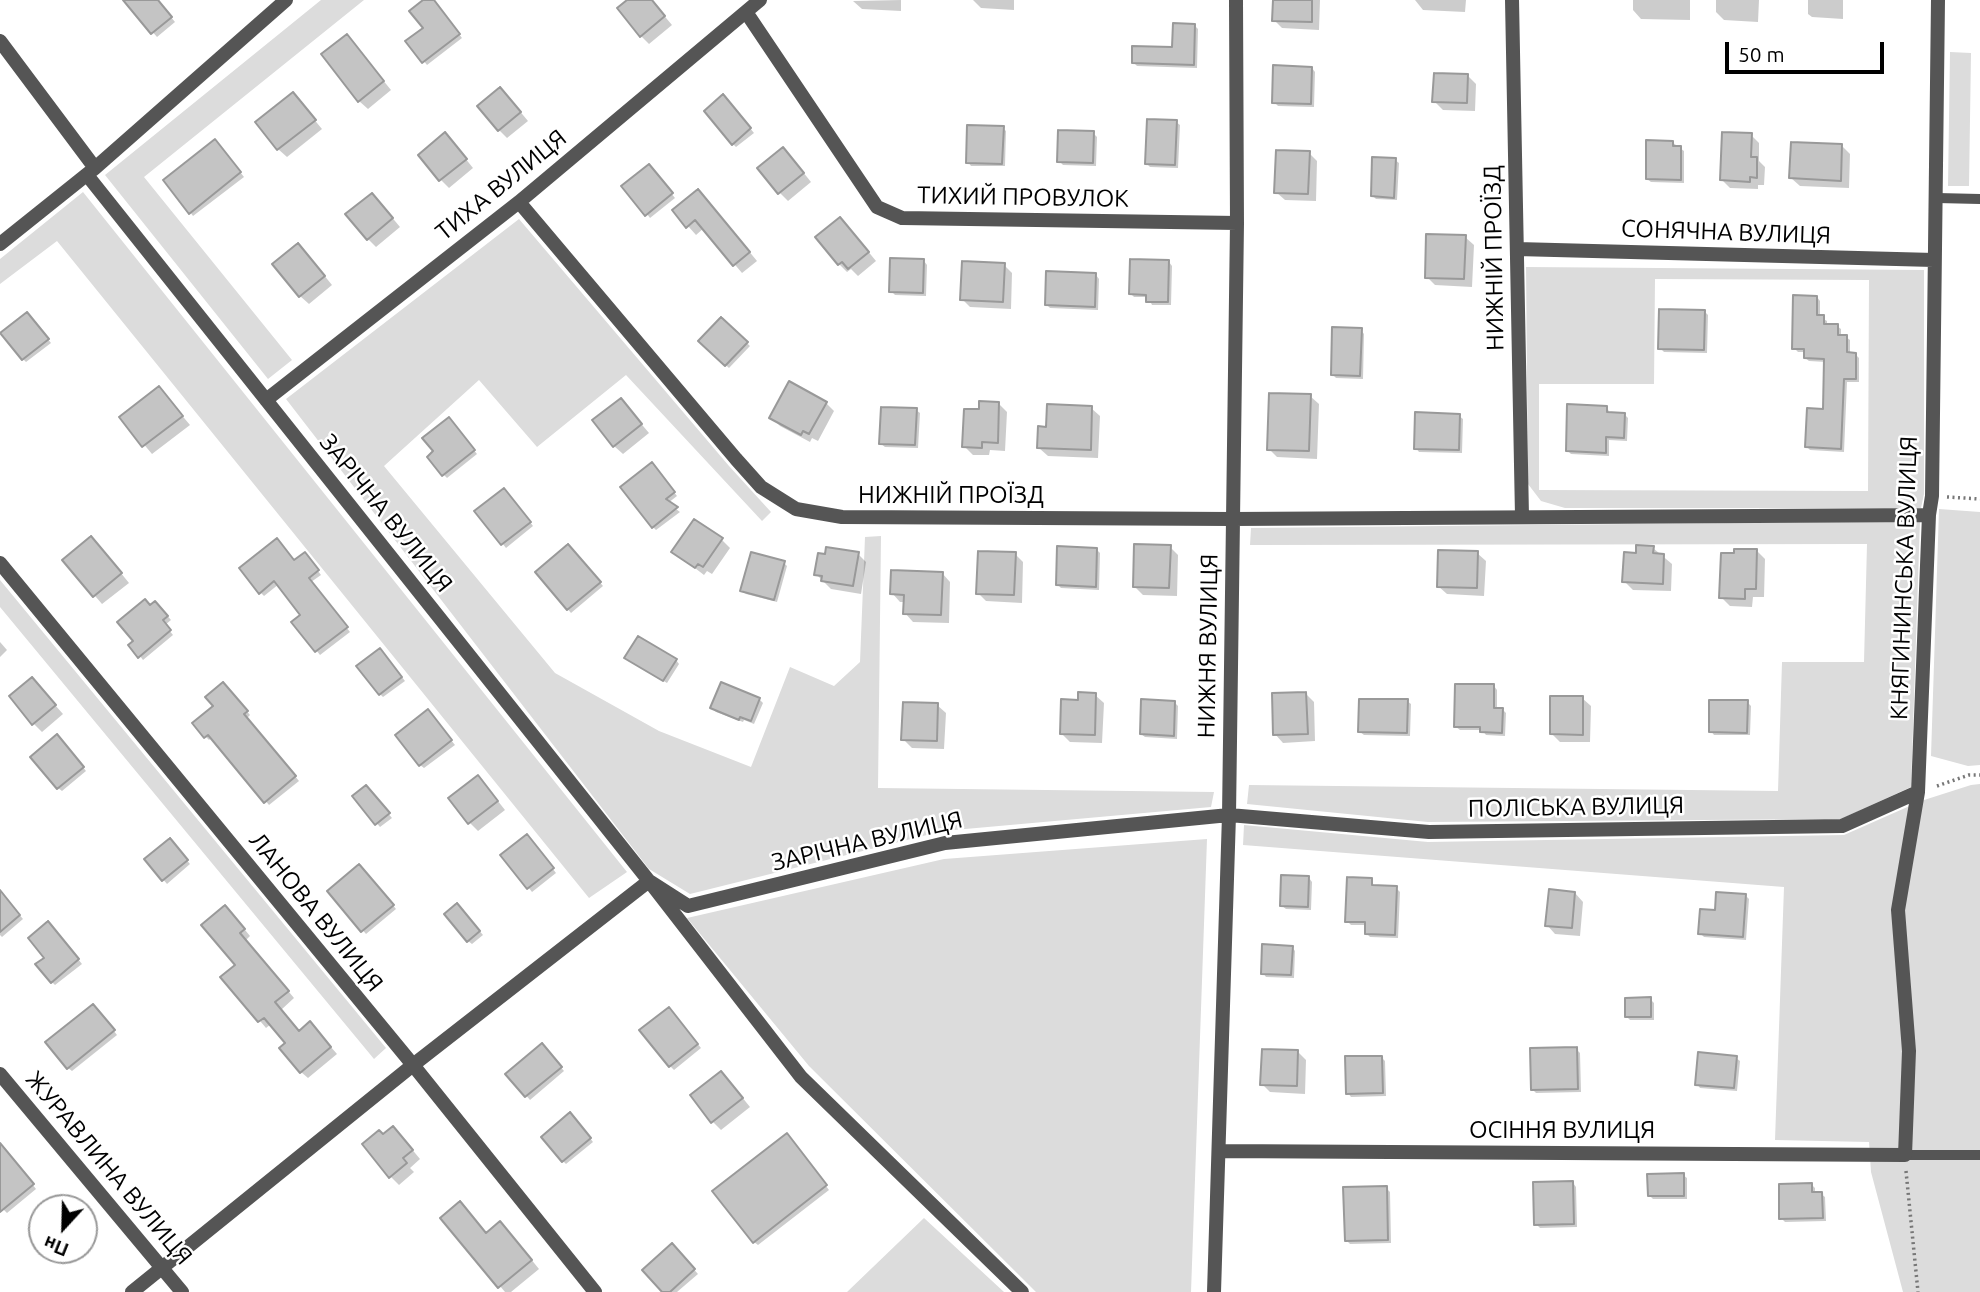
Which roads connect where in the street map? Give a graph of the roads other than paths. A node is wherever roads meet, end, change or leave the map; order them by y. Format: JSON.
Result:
{"nodes":[{"id":1,"x":286,"y":0,"type":"edge"},
{"id":2,"x":760,"y":0,"type":"edge"},
{"id":3,"x":1236,"y":0,"type":"edge"},
{"id":4,"x":1512,"y":0,"type":"edge"},
{"id":5,"x":1938,"y":0,"type":"edge"},
{"id":6,"x":746,"y":12,"type":"junction"},
{"id":7,"x":0,"y":41,"type":"edge"},
{"id":8,"x":91,"y":171,"type":"junction"},
{"id":9,"x":1937,"y":198,"type":"junction"},
{"id":10,"x":1980,"y":199,"type":"edge"},
{"id":11,"x":519,"y":202,"type":"junction"},
{"id":12,"x":1237,"y":223,"type":"junction"},
{"id":13,"x":0,"y":244,"type":"edge"},
{"id":14,"x":1517,"y":249,"type":"junction"},
{"id":15,"x":1934,"y":260,"type":"junction"},
{"id":16,"x":266,"y":400,"type":"junction"},
{"id":17,"x":1929,"y":515,"type":"junction"},
{"id":18,"x":1522,"y":516,"type":"junction"},
{"id":19,"x":1232,"y":519,"type":"junction"},
{"id":20,"x":0,"y":563,"type":"edge"},
{"id":21,"x":1918,"y":792,"type":"junction"},
{"id":22,"x":1229,"y":815,"type":"junction"},
{"id":23,"x":649,"y":881,"type":"junction"},
{"id":24,"x":413,"y":1065,"type":"junction"},
{"id":25,"x":0,"y":1074,"type":"edge"},
{"id":26,"x":1219,"y":1151,"type":"junction"},
{"id":27,"x":1905,"y":1155,"type":"junction"},
{"id":28,"x":1980,"y":1155,"type":"edge"},
{"id":29,"x":163,"y":1267,"type":"junction"},
{"id":30,"x":132,"y":1292,"type":"edge"},
{"id":31,"x":182,"y":1292,"type":"edge"},
{"id":32,"x":595,"y":1292,"type":"edge"},
{"id":33,"x":1022,"y":1292,"type":"edge"},
{"id":34,"x":1214,"y":1292,"type":"edge"}],
"edges":[{"from":1,"to":8,"type":"street"},
{"from":2,"to":6,"type":"street","name":"ТИХА ВУЛИЦЯ"},
{"from":3,"to":12,"type":"street","name":"НИЖНЯ ВУЛИЦЯ"},
{"from":4,"to":14,"type":"street","name":"НИЖНІЙ ПРОЇЗД"},
{"from":5,"to":9,"type":"street","name":"КНЯГИНИНСЬКА ВУЛИЦЯ"},
{"from":6,"to":11,"type":"street","name":"ТИХА ВУЛИЦЯ"},
{"from":6,"to":12,"type":"street","name":"ТИХИЙ ПРОВУЛОК"},
{"from":7,"to":8,"type":"street","name":"ЗАРІЧНА ВУЛИЦЯ"},
{"from":8,"to":13,"type":"street"},
{"from":8,"to":16,"type":"street","name":"ЗАРІЧНА ВУЛИЦЯ"},
{"from":9,"to":10,"type":"lane"},
{"from":9,"to":15,"type":"street","name":"КНЯГИНИНСЬКА ВУЛИЦЯ"},
{"from":11,"to":16,"type":"street","name":"ТИХА ВУЛИЦЯ"},
{"from":11,"to":19,"type":"street","name":"НИЖНІЙ ПРОЇЗД"},
{"from":12,"to":19,"type":"street","name":"НИЖНЯ ВУЛИЦЯ"},
{"from":14,"to":15,"type":"street","name":"СОНЯЧНА ВУЛИЦЯ"},
{"from":14,"to":18,"type":"street","name":"НИЖНІЙ ПРОЇЗД"},
{"from":15,"to":17,"type":"street","name":"КНЯГИНИНСЬКА ВУЛИЦЯ"},
{"from":16,"to":23,"type":"street","name":"ЗАРІЧНА ВУЛИЦЯ"},
{"from":17,"to":18,"type":"street","name":"НИЖНІЙ ПРОЇЗД"},
{"from":17,"to":21,"type":"street","name":"КНЯГИНИНСЬКА ВУЛИЦЯ"},
{"from":18,"to":19,"type":"street","name":"НИЖНІЙ ПРОЇЗД"},
{"from":19,"to":22,"type":"street","name":"НИЖНЯ ВУЛИЦЯ"},
{"from":20,"to":24,"type":"street","name":"ЛАНОВА ВУЛИЦЯ"},
{"from":21,"to":22,"type":"street","name":"ПОЛІСЬКА ВУЛИЦЯ"},
{"from":21,"to":27,"type":"street","name":"КНЯГИНИНСЬКА ВУЛИЦЯ"},
{"from":22,"to":23,"type":"street","name":"ЗАРІЧНА ВУЛИЦЯ"},
{"from":22,"to":26,"type":"street","name":"НИЖНЯ ВУЛИЦЯ"},
{"from":23,"to":24,"type":"street"},
{"from":23,"to":33,"type":"street","name":"ЗАРІЧНА ВУЛИЦЯ"},
{"from":24,"to":29,"type":"street"},
{"from":24,"to":32,"type":"street","name":"ЛАНОВА ВУЛИЦЯ"},
{"from":25,"to":29,"type":"street","name":"ЖУРАВЛИНА ВУЛИЦЯ"},
{"from":26,"to":27,"type":"street","name":"ОСІННЯ ВУЛИЦЯ"},
{"from":26,"to":34,"type":"street","name":"НИЖНЯ ВУЛИЦЯ"},
{"from":27,"to":28,"type":"lane"},
{"from":29,"to":30,"type":"street"},
{"from":29,"to":31,"type":"street","name":"ЖУРАВЛИНА ВУЛИЦЯ"}]}
